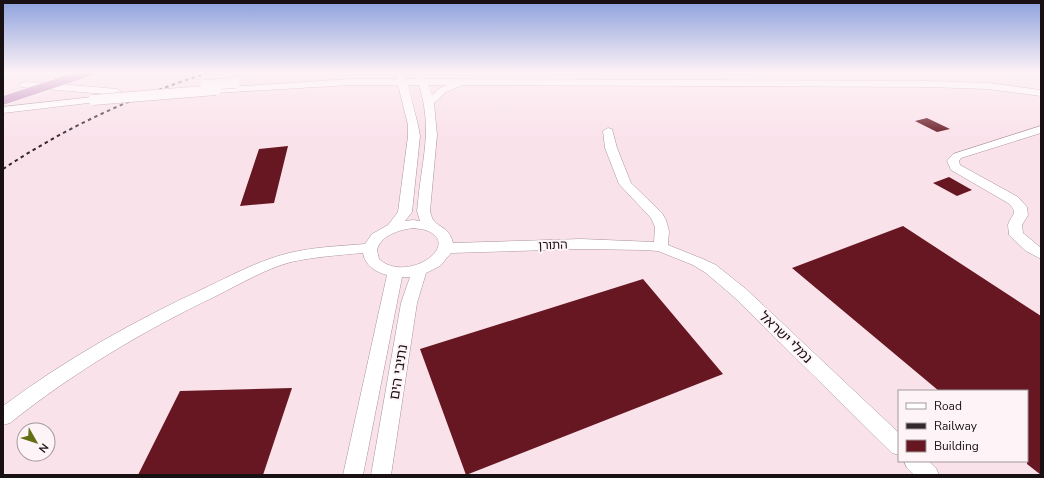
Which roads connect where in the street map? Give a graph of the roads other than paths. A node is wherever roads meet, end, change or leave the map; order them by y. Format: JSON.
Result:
{"nodes":[{"id":1,"x":16,"y":94,"type":"edge"},
{"id":2,"x":163,"y":94,"type":"edge"},
{"id":3,"x":399,"y":94,"type":"edge"},
{"id":4,"x":405,"y":94,"type":"edge"},
{"id":5,"x":427,"y":94,"type":"edge"},
{"id":6,"x":438,"y":94,"type":"edge"},
{"id":7,"x":3,"y":101,"type":"edge"},
{"id":8,"x":429,"y":102,"type":"junction"},
{"id":9,"x":3,"y":110,"type":"edge"},
{"id":10,"x":409,"y":110,"type":"junction"},
{"id":11,"x":1041,"y":129,"type":"edge"},
{"id":12,"x":608,"y":131,"type":"dead end"},
{"id":13,"x":430,"y":226,"type":"junction"},
{"id":14,"x":394,"y":227,"type":"junction"},
{"id":15,"x":660,"y":247,"type":"junction"},
{"id":16,"x":371,"y":248,"type":"junction"},
{"id":17,"x":446,"y":248,"type":"junction"},
{"id":18,"x":1041,"y":254,"type":"edge"},
{"id":19,"x":419,"y":271,"type":"junction"},
{"id":20,"x":395,"y":272,"type":"junction"},
{"id":21,"x":3,"y":417,"type":"edge"},
{"id":22,"x":898,"y":445,"type":"edge"},
{"id":23,"x":915,"y":462,"type":"edge"},
{"id":24,"x":353,"y":475,"type":"edge"},
{"id":25,"x":381,"y":475,"type":"edge"},
{"id":26,"x":929,"y":475,"type":"edge"}],
"edges":[{"from":1,"to":7,"type":"highway"},
{"from":2,"to":9,"type":"street","bridge":true},
{"from":3,"to":10,"type":"street"},
{"from":4,"to":10,"type":"street"},
{"from":5,"to":8,"type":"street"},
{"from":6,"to":8,"type":"street"},
{"from":8,"to":13,"type":"street"},
{"from":10,"to":14,"type":"street"},
{"from":11,"to":18,"type":"street"},
{"from":12,"to":15,"type":"street"},
{"from":13,"to":14,"type":"street"},
{"from":13,"to":17,"type":"street"},
{"from":14,"to":16,"type":"street"},
{"from":15,"to":17,"type":"street","name":"התורן"},
{"from":15,"to":22,"type":"street","name":"נמלי ישראל"},
{"from":16,"to":20,"type":"street"},
{"from":16,"to":21,"type":"street"},
{"from":17,"to":19,"type":"street"},
{"from":19,"to":20,"type":"street"},
{"from":19,"to":25,"type":"street","name":"נתיבי הים"},
{"from":20,"to":24,"type":"street","name":"נתיבי הים"},
{"from":23,"to":26,"type":"street"}]}
